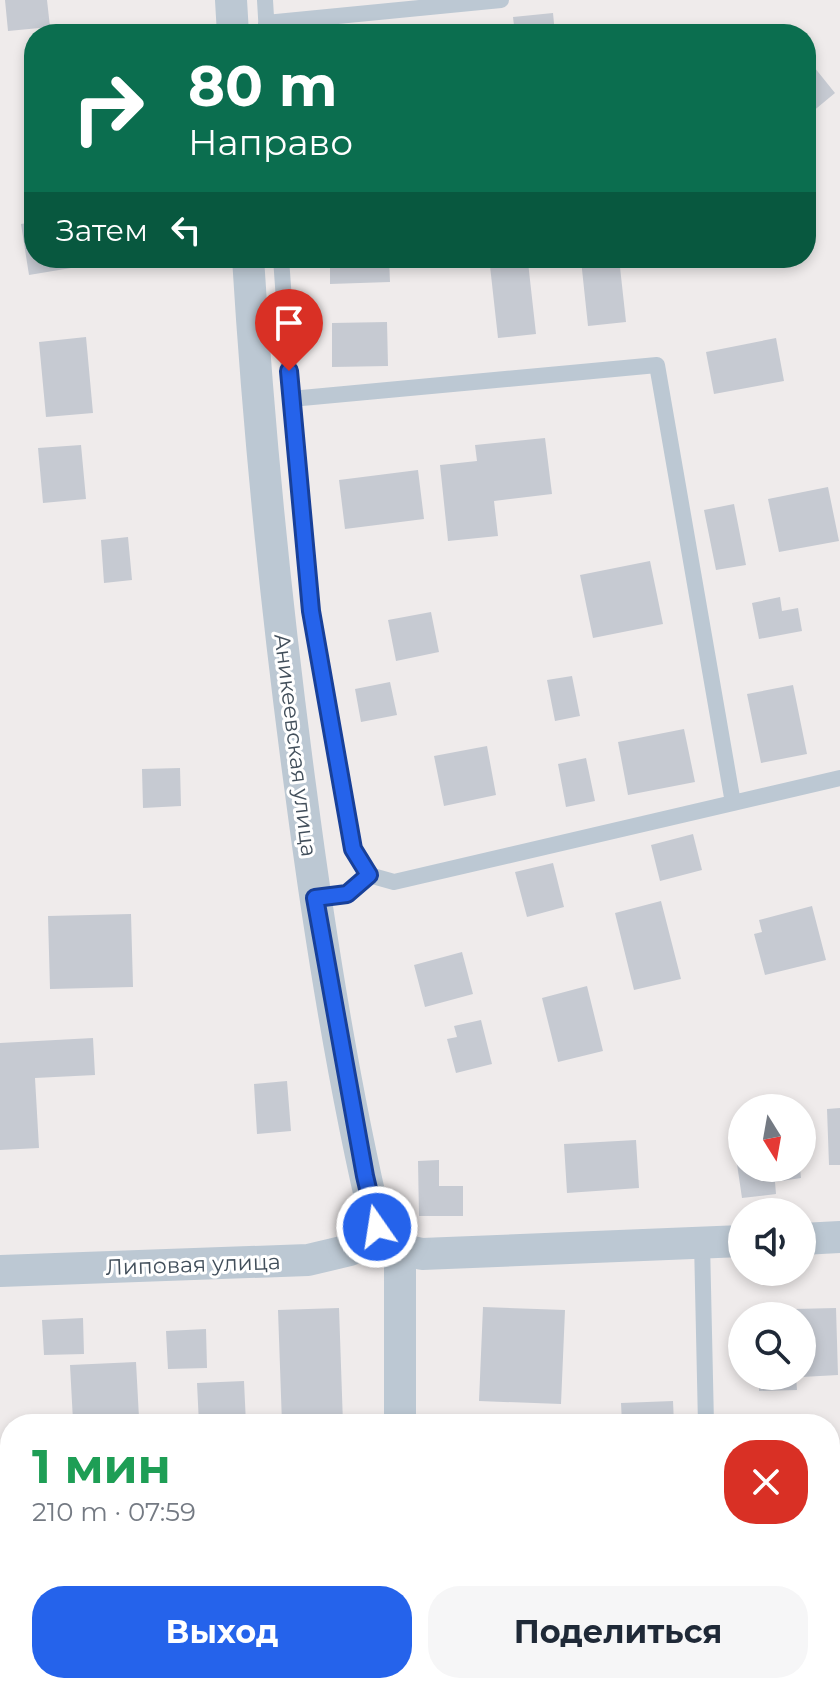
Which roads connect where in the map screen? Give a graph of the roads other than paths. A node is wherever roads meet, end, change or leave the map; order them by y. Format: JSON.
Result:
{"nodes":[{"id":1,"x":231,"y":0,"type":"edge"},
{"id":2,"x":265,"y":0,"type":"edge"},
{"id":3,"x":501,"y":0,"type":"edge"},
{"id":4,"x":232,"y":24,"type":"edge"},
{"id":5,"x":267,"y":24,"type":"edge"},
{"id":6,"x":300,"y":24,"type":"edge"},
{"id":7,"x":249,"y":268,"type":"edge"},
{"id":8,"x":282,"y":268,"type":"edge"},
{"id":9,"x":291,"y":399,"type":"junction"},
{"id":10,"x":840,"y":778,"type":"edge"},
{"id":11,"x":733,"y":803,"type":"junction"},
{"id":12,"x":369,"y":875,"type":"junction"},
{"id":13,"x":315,"y":898,"type":"junction"},
{"id":14,"x":840,"y":1237,"type":"edge"},
{"id":15,"x":388,"y":1238,"type":"junction"},
{"id":16,"x":816,"y":1238,"type":"edge"},
{"id":17,"x":728,"y":1241,"type":"edge"},
{"id":18,"x":702,"y":1242,"type":"junction"},
{"id":19,"x":0,"y":1271,"type":"edge"},
{"id":20,"x":399,"y":1414,"type":"edge"},
{"id":21,"x":706,"y":1414,"type":"edge"}],
"edges":[{"from":1,"to":4,"type":"street"},
{"from":2,"to":5,"type":"lane"},
{"from":3,"to":6,"type":"lane"},
{"from":7,"to":13,"type":"street","name":"Аникеевская улица"},
{"from":8,"to":9,"type":"lane"},
{"from":9,"to":11,"type":"lane"},
{"from":9,"to":12,"type":"lane"},
{"from":10,"to":11,"type":"lane"},
{"from":11,"to":12,"type":"lane"},
{"from":12,"to":13,"type":"lane"},
{"from":13,"to":15,"type":"street","name":"Аникеевская улица"},
{"from":14,"to":16,"type":"street"},
{"from":15,"to":18,"type":"street"},
{"from":15,"to":19,"type":"street","name":"Липовая улица"},
{"from":15,"to":20,"type":"street","name":"Аникеевская улица"},
{"from":17,"to":18,"type":"street"},
{"from":18,"to":21,"type":"lane"}]}
